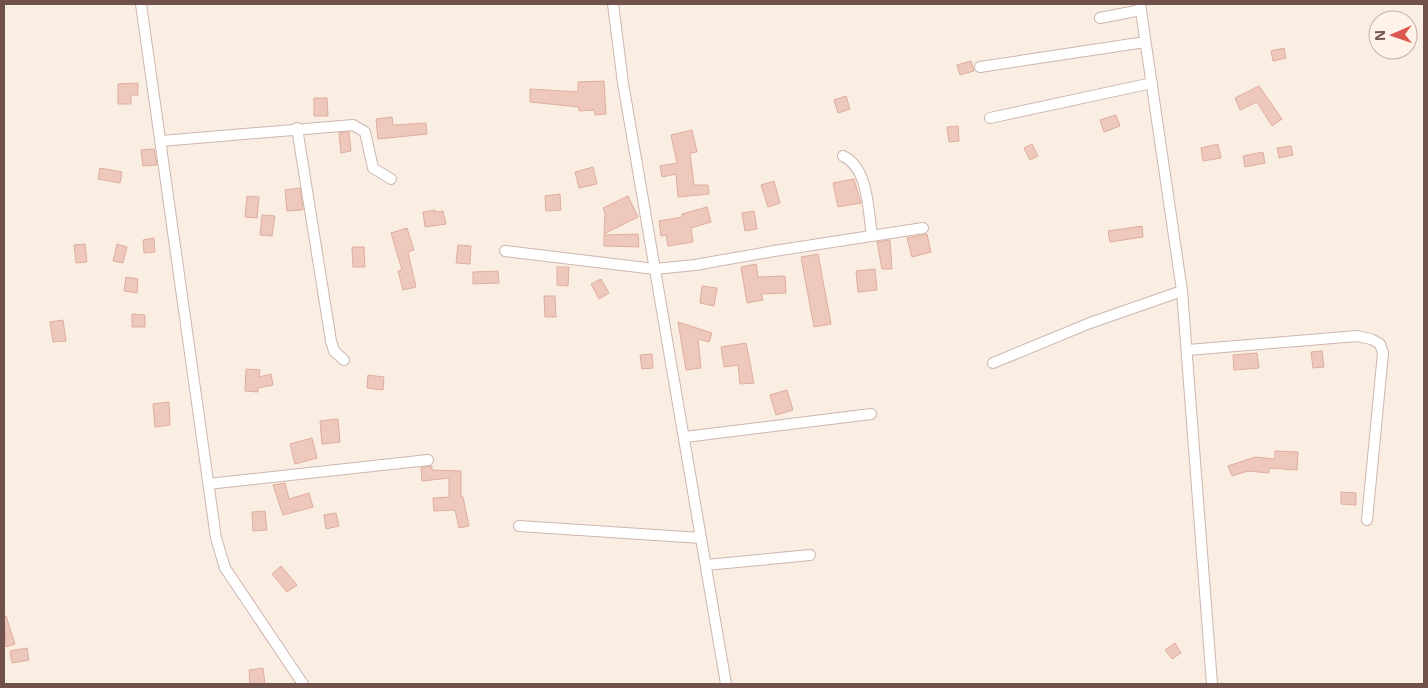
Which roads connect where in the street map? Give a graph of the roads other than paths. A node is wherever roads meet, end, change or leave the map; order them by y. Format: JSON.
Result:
{"nodes":[{"id":1,"x":142,"y":4,"type":"edge"},
{"id":2,"x":613,"y":4,"type":"edge"},
{"id":3,"x":1140,"y":7,"type":"edge"},
{"id":4,"x":1100,"y":18,"type":"dead end"},
{"id":5,"x":1146,"y":42,"type":"junction"},
{"id":6,"x":980,"y":67,"type":"dead end"},
{"id":7,"x":1152,"y":84,"type":"junction"},
{"id":8,"x":990,"y":118,"type":"dead end"},
{"id":9,"x":297,"y":128,"type":"junction"},
{"id":10,"x":160,"y":141,"type":"junction"},
{"id":11,"x":843,"y":156,"type":"dead end"},
{"id":12,"x":391,"y":179,"type":"dead end"},
{"id":13,"x":923,"y":228,"type":"dead end"},
{"id":14,"x":872,"y":236,"type":"junction"},
{"id":15,"x":504,"y":251,"type":"dead end"},
{"id":16,"x":655,"y":269,"type":"junction"},
{"id":17,"x":1182,"y":290,"type":"junction"},
{"id":18,"x":1188,"y":350,"type":"junction"},
{"id":19,"x":344,"y":360,"type":"dead end"},
{"id":20,"x":993,"y":363,"type":"dead end"},
{"id":21,"x":871,"y":414,"type":"dead end"},
{"id":22,"x":685,"y":437,"type":"junction"},
{"id":23,"x":428,"y":460,"type":"dead end"},
{"id":24,"x":208,"y":484,"type":"junction"},
{"id":25,"x":1367,"y":520,"type":"dead end"},
{"id":26,"x":519,"y":526,"type":"dead end"},
{"id":27,"x":701,"y":538,"type":"junction"},
{"id":28,"x":810,"y":555,"type":"dead end"},
{"id":29,"x":706,"y":565,"type":"junction"},
{"id":30,"x":303,"y":684,"type":"edge"},
{"id":31,"x":726,"y":684,"type":"edge"},
{"id":32,"x":1212,"y":684,"type":"edge"}],
"edges":[{"from":1,"to":10,"type":"street"},
{"from":2,"to":16,"type":"street"},
{"from":3,"to":4,"type":"street"},
{"from":3,"to":5,"type":"street"},
{"from":5,"to":6,"type":"street"},
{"from":5,"to":7,"type":"street"},
{"from":7,"to":8,"type":"street"},
{"from":7,"to":17,"type":"street"},
{"from":9,"to":10,"type":"street"},
{"from":9,"to":12,"type":"street"},
{"from":9,"to":19,"type":"street"},
{"from":10,"to":24,"type":"street"},
{"from":11,"to":14,"type":"street"},
{"from":13,"to":14,"type":"street"},
{"from":14,"to":16,"type":"street"},
{"from":15,"to":16,"type":"street"},
{"from":16,"to":22,"type":"street"},
{"from":17,"to":18,"type":"street"},
{"from":17,"to":20,"type":"street"},
{"from":18,"to":25,"type":"street"},
{"from":18,"to":32,"type":"street"},
{"from":21,"to":22,"type":"street"},
{"from":22,"to":27,"type":"street"},
{"from":23,"to":24,"type":"street"},
{"from":24,"to":30,"type":"street"},
{"from":26,"to":27,"type":"street"},
{"from":27,"to":29,"type":"street"},
{"from":28,"to":29,"type":"street"},
{"from":29,"to":31,"type":"street"}]}
